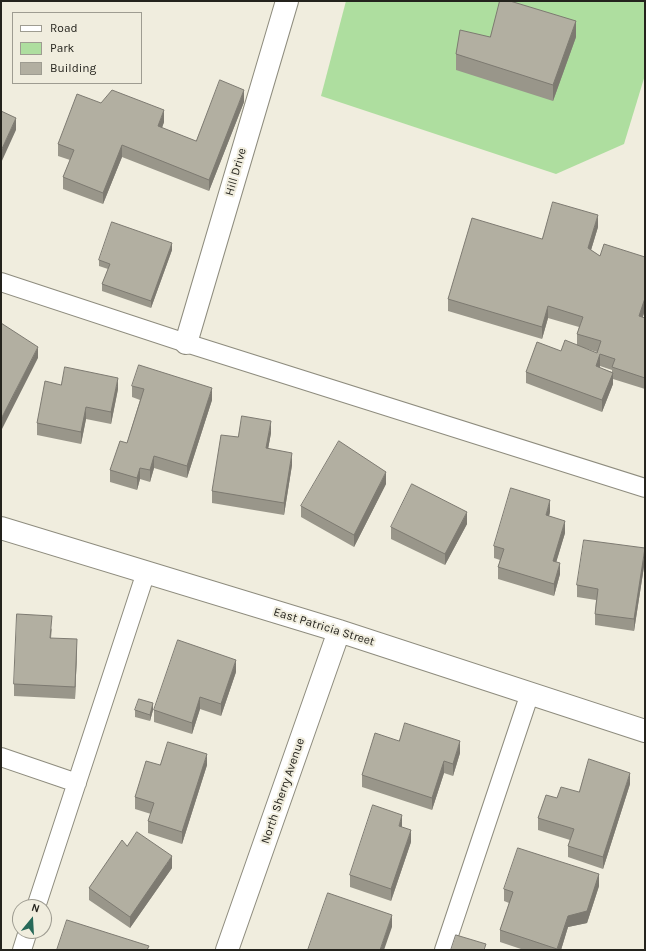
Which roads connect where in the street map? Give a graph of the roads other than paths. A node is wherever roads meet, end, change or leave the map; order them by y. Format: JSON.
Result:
{"nodes":[{"id":1,"x":287,"y":1,"type":"edge"},
{"id":2,"x":1,"y":282,"type":"edge"},
{"id":3,"x":186,"y":343,"type":"junction"},
{"id":4,"x":645,"y":488,"type":"edge"},
{"id":5,"x":1,"y":528,"type":"edge"},
{"id":6,"x":146,"y":572,"type":"junction"},
{"id":7,"x":339,"y":631,"type":"junction"},
{"id":8,"x":530,"y":693,"type":"junction"},
{"id":9,"x":645,"y":731,"type":"edge"},
{"id":10,"x":1,"y":757,"type":"edge"},
{"id":11,"x":78,"y":783,"type":"junction"},
{"id":12,"x":39,"y":899,"type":"edge"},
{"id":13,"x":25,"y":939,"type":"edge"},
{"id":14,"x":22,"y":950,"type":"edge"},
{"id":15,"x":228,"y":950,"type":"edge"},
{"id":16,"x":444,"y":950,"type":"edge"}],
"edges":[{"from":1,"to":3,"type":"street","name":"Hill Drive"},
{"from":2,"to":3,"type":"lane"},
{"from":3,"to":4,"type":"lane"},
{"from":5,"to":6,"type":"street","name":"East Patricia Street"},
{"from":6,"to":7,"type":"street","name":"East Patricia Street"},
{"from":6,"to":11,"type":"lane"},
{"from":7,"to":8,"type":"street","name":"East Patricia Street"},
{"from":7,"to":15,"type":"street","name":"North Sherry Avenue"},
{"from":8,"to":9,"type":"street","name":"East Patricia Street"},
{"from":8,"to":16,"type":"lane"},
{"from":10,"to":11,"type":"lane"},
{"from":11,"to":12,"type":"lane"},
{"from":13,"to":14,"type":"lane"}]}
